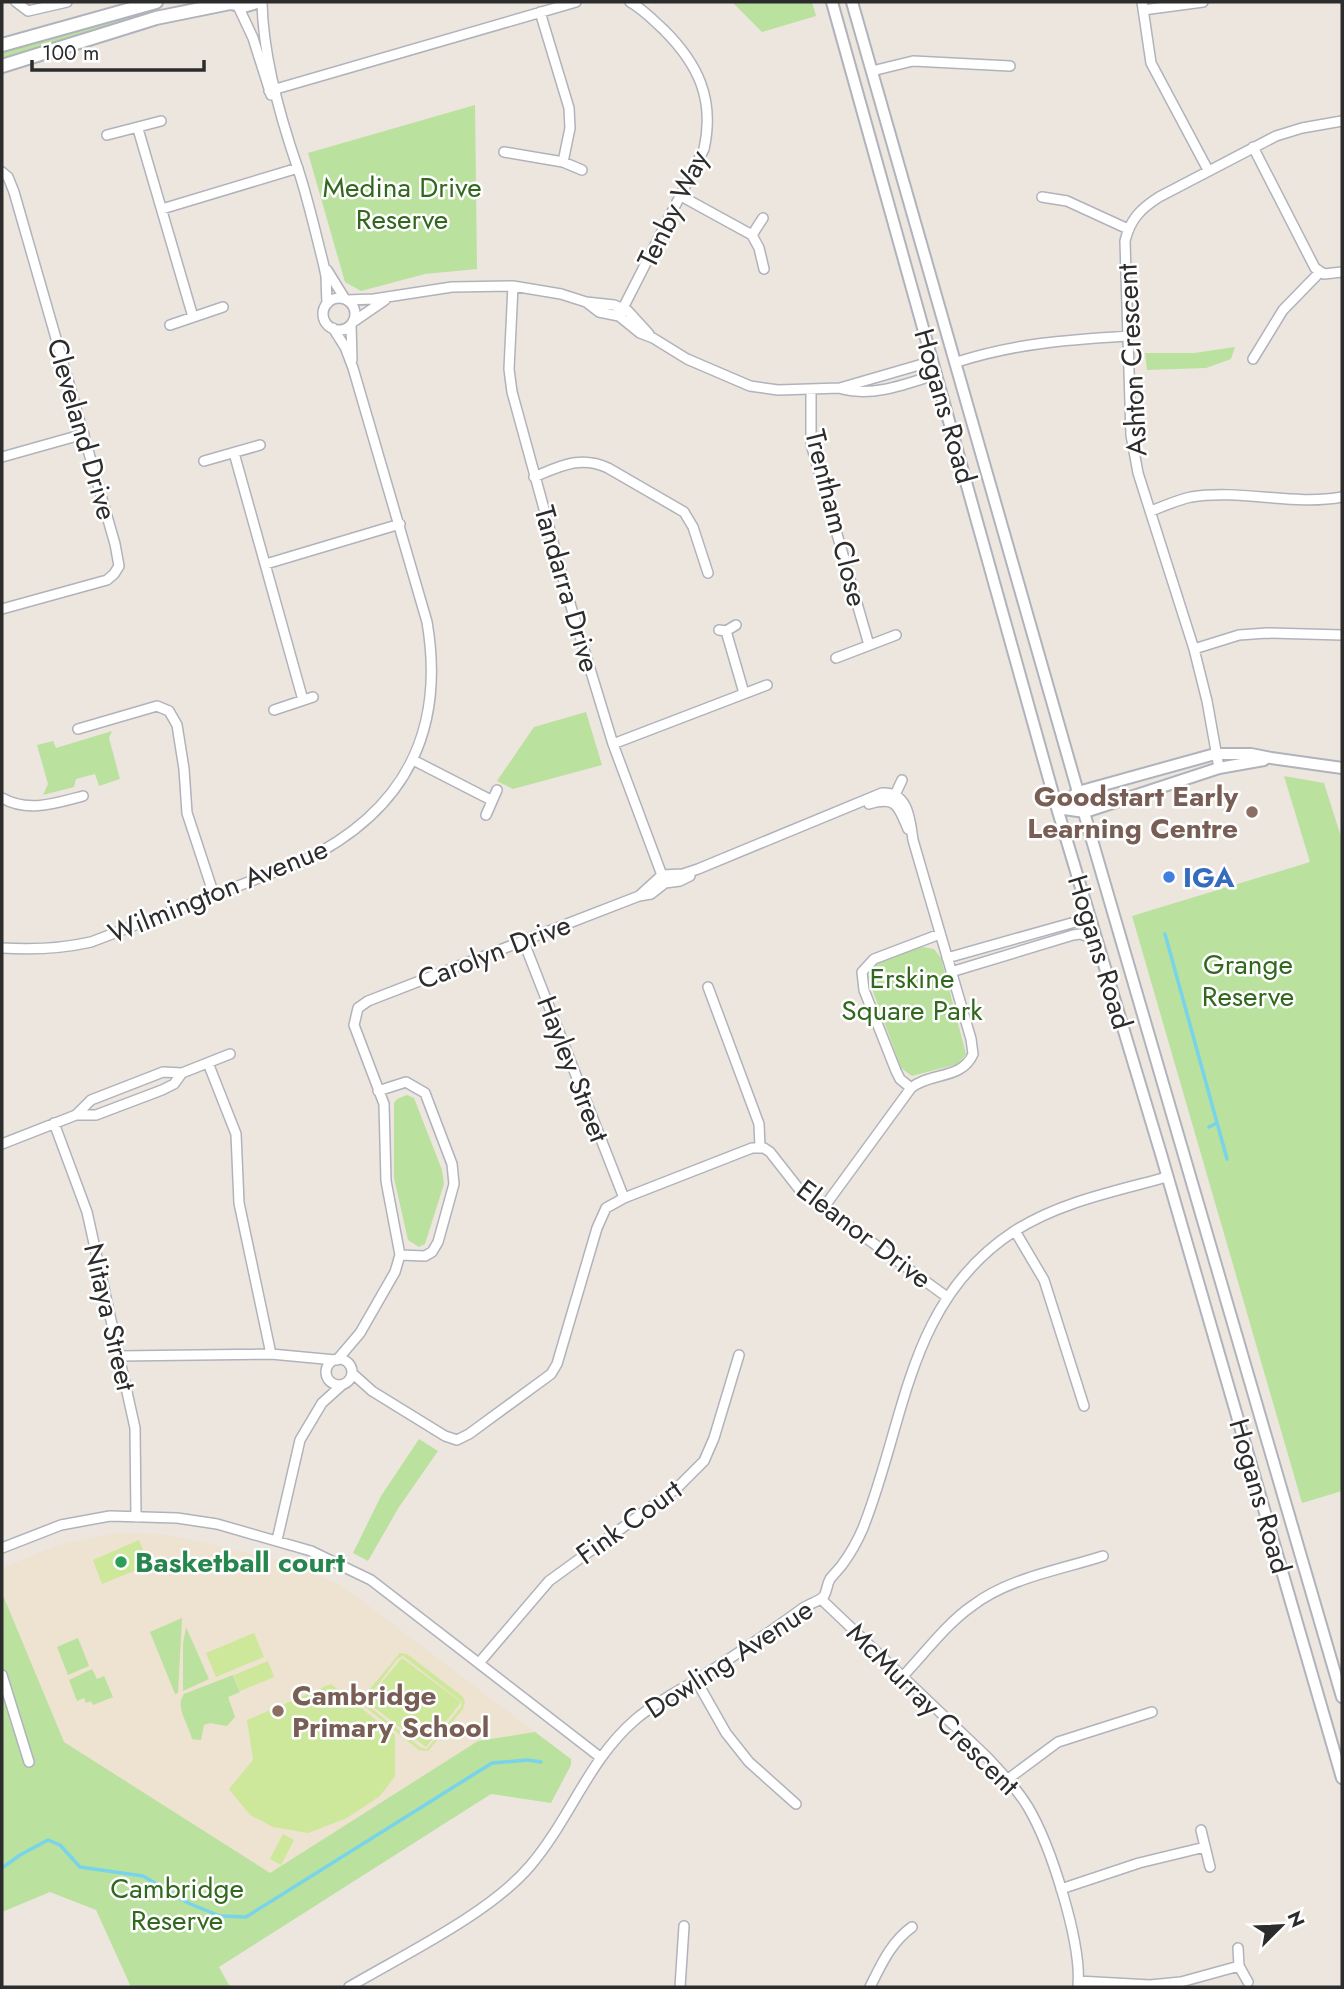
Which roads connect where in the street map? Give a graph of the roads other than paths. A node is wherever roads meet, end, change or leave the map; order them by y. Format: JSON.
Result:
{"nodes":[{"id":1,"x":16,"y":2,"type":"edge"},
{"id":2,"x":67,"y":2,"type":"edge"},
{"id":3,"x":156,"y":2,"type":"edge"},
{"id":4,"x":259,"y":2,"type":"edge"},
{"id":5,"x":576,"y":2,"type":"edge"},
{"id":6,"x":630,"y":2,"type":"edge"},
{"id":7,"x":832,"y":2,"type":"edge"},
{"id":8,"x":852,"y":2,"type":"edge"},
{"id":9,"x":1203,"y":2,"type":"edge"},
{"id":10,"x":232,"y":4,"type":"edge"},
{"id":11,"x":1143,"y":6,"type":"edge"},
{"id":12,"x":540,"y":12,"type":"junction"},
{"id":13,"x":2,"y":45,"type":"edge"},
{"id":14,"x":266,"y":46,"type":"junction"},
{"id":15,"x":256,"y":49,"type":"junction"},
{"id":16,"x":2,"y":66,"type":"edge"},
{"id":17,"x":1010,"y":66,"type":"dead end"},
{"id":18,"x":872,"y":71,"type":"junction"},
{"id":19,"x":273,"y":90,"type":"junction"},
{"id":20,"x":161,"y":121,"type":"dead end"},
{"id":21,"x":1342,"y":121,"type":"edge"},
{"id":22,"x":138,"y":129,"type":"junction"},
{"id":23,"x":107,"y":135,"type":"dead end"},
{"id":24,"x":1253,"y":147,"type":"junction"},
{"id":25,"x":504,"y":152,"type":"dead end"},
{"id":26,"x":563,"y":162,"type":"junction"},
{"id":27,"x":298,"y":168,"type":"junction"},
{"id":28,"x":582,"y":170,"type":"dead end"},
{"id":29,"x":1208,"y":170,"type":"junction"},
{"id":30,"x":2,"y":172,"type":"edge"},
{"id":31,"x":681,"y":196,"type":"junction"},
{"id":32,"x":1042,"y":197,"type":"dead end"},
{"id":33,"x":162,"y":209,"type":"junction"},
{"id":34,"x":763,"y":218,"type":"dead end"},
{"id":35,"x":1128,"y":229,"type":"junction"},
{"id":36,"x":752,"y":235,"type":"junction"},
{"id":37,"x":323,"y":262,"type":"junction"},
{"id":38,"x":764,"y":269,"type":"dead end"},
{"id":39,"x":1320,"y":272,"type":"junction"},
{"id":40,"x":1342,"y":272,"type":"edge"},
{"id":41,"x":513,"y":286,"type":"junction"},
{"id":42,"x":389,"y":297,"type":"junction"},
{"id":43,"x":346,"y":299,"type":"junction"},
{"id":44,"x":327,"y":304,"type":"junction"},
{"id":45,"x":223,"y":307,"type":"dead end"},
{"id":46,"x":621,"y":312,"type":"junction"},
{"id":47,"x":193,"y":317,"type":"junction"},
{"id":48,"x":352,"y":323,"type":"junction"},
{"id":49,"x":170,"y":325,"type":"dead end"},
{"id":50,"x":332,"y":328,"type":"junction"},
{"id":51,"x":1128,"y":336,"type":"junction"},
{"id":52,"x":1253,"y":359,"type":"dead end"},
{"id":53,"x":933,"y":361,"type":"junction"},
{"id":54,"x":957,"y":362,"type":"junction"},
{"id":55,"x":353,"y":368,"type":"junction"},
{"id":56,"x":937,"y":374,"type":"junction"},
{"id":57,"x":840,"y":388,"type":"junction"},
{"id":58,"x":811,"y":390,"type":"junction"},
{"id":59,"x":84,"y":434,"type":"junction"},
{"id":60,"x":260,"y":445,"type":"dead end"},
{"id":61,"x":234,"y":453,"type":"junction"},
{"id":62,"x":2,"y":457,"type":"edge"},
{"id":63,"x":204,"y":461,"type":"dead end"},
{"id":64,"x":534,"y":477,"type":"junction"},
{"id":65,"x":1342,"y":497,"type":"edge"},
{"id":66,"x":1151,"y":511,"type":"junction"},
{"id":67,"x":400,"y":524,"type":"junction"},
{"id":68,"x":266,"y":564,"type":"junction"},
{"id":69,"x":708,"y":573,"type":"dead end"},
{"id":70,"x":2,"y":609,"type":"edge"},
{"id":71,"x":736,"y":625,"type":"dead end"},
{"id":72,"x":896,"y":635,"type":"dead end"},
{"id":73,"x":1342,"y":635,"type":"edge"},
{"id":74,"x":869,"y":645,"type":"junction"},
{"id":75,"x":1194,"y":649,"type":"junction"},
{"id":76,"x":836,"y":658,"type":"dead end"},
{"id":77,"x":767,"y":685,"type":"dead end"},
{"id":78,"x":744,"y":693,"type":"junction"},
{"id":79,"x":274,"y":710,"type":"dead end"},
{"id":80,"x":78,"y":729,"type":"dead end"},
{"id":81,"x":613,"y":744,"type":"junction"},
{"id":82,"x":1215,"y":754,"type":"junction"},
{"id":83,"x":1271,"y":758,"type":"junction"},
{"id":84,"x":413,"y":760,"type":"junction"},
{"id":85,"x":1163,"y":768,"type":"junction"},
{"id":86,"x":1219,"y":768,"type":"junction"},
{"id":87,"x":1342,"y":768,"type":"edge"},
{"id":88,"x":902,"y":779,"type":"dead end"},
{"id":89,"x":1168,"y":784,"type":"junction"},
{"id":90,"x":497,"y":790,"type":"dead end"},
{"id":91,"x":1078,"y":792,"type":"junction"},
{"id":92,"x":83,"y":796,"type":"dead end"},
{"id":93,"x":2,"y":798,"type":"edge"},
{"id":94,"x":894,"y":798,"type":"junction"},
{"id":95,"x":491,"y":800,"type":"junction"},
{"id":96,"x":1056,"y":808,"type":"junction"},
{"id":97,"x":1084,"y":812,"type":"junction"},
{"id":98,"x":486,"y":815,"type":"dead end"},
{"id":99,"x":664,"y":879,"type":"junction"},
{"id":100,"x":214,"y":895,"type":"junction"},
{"id":101,"x":1088,"y":908,"type":"junction"},
{"id":102,"x":940,"y":934,"type":"junction"},
{"id":103,"x":1096,"y":939,"type":"junction"},
{"id":104,"x":523,"y":940,"type":"junction"},
{"id":105,"x":2,"y":948,"type":"edge"},
{"id":106,"x":947,"y":958,"type":"junction"},
{"id":107,"x":951,"y":972,"type":"junction"},
{"id":108,"x":708,"y":987,"type":"dead end"},
{"id":109,"x":230,"y":1054,"type":"dead end"},
{"id":110,"x":208,"y":1063,"type":"junction"},
{"id":111,"x":182,"y":1073,"type":"junction"},
{"id":112,"x":911,"y":1088,"type":"junction"},
{"id":113,"x":379,"y":1091,"type":"junction"},
{"id":114,"x":76,"y":1115,"type":"junction"},
{"id":115,"x":54,"y":1123,"type":"junction"},
{"id":116,"x":2,"y":1144,"type":"edge"},
{"id":117,"x":760,"y":1147,"type":"junction"},
{"id":118,"x":1189,"y":1171,"type":"junction"},
{"id":119,"x":1167,"y":1177,"type":"junction"},
{"id":120,"x":624,"y":1198,"type":"junction"},
{"id":121,"x":824,"y":1207,"type":"junction"},
{"id":122,"x":1206,"y":1228,"type":"junction"},
{"id":123,"x":1015,"y":1231,"type":"junction"},
{"id":124,"x":1185,"y":1237,"type":"junction"},
{"id":125,"x":400,"y":1255,"type":"junction"},
{"id":126,"x":947,"y":1297,"type":"junction"},
{"id":127,"x":360,"y":1333,"type":"junction"},
{"id":128,"x":271,"y":1353,"type":"junction"},
{"id":129,"x":119,"y":1356,"type":"junction"},
{"id":130,"x":307,"y":1356,"type":"junction"},
{"id":131,"x":739,"y":1356,"type":"dead end"},
{"id":132,"x":336,"y":1360,"type":"junction"},
{"id":133,"x":351,"y":1371,"type":"junction"},
{"id":134,"x":327,"y":1377,"type":"junction"},
{"id":135,"x":344,"y":1384,"type":"junction"},
{"id":136,"x":372,"y":1391,"type":"junction"},
{"id":137,"x":322,"y":1403,"type":"junction"},
{"id":138,"x":1084,"y":1406,"type":"dead end"},
{"id":139,"x":136,"y":1517,"type":"junction"},
{"id":140,"x":277,"y":1540,"type":"junction"},
{"id":141,"x":2,"y":1548,"type":"edge"},
{"id":142,"x":1103,"y":1556,"type":"dead end"},
{"id":143,"x":821,"y":1598,"type":"junction"},
{"id":144,"x":479,"y":1663,"type":"junction"},
{"id":145,"x":2,"y":1675,"type":"edge"},
{"id":146,"x":904,"y":1675,"type":"junction"},
{"id":147,"x":696,"y":1680,"type":"junction"},
{"id":148,"x":1342,"y":1697,"type":"edge"},
{"id":149,"x":1152,"y":1712,"type":"dead end"},
{"id":150,"x":1342,"y":1730,"type":"edge"},
{"id":151,"x":1329,"y":1733,"type":"junction"},
{"id":152,"x":600,"y":1757,"type":"junction"},
{"id":153,"x":29,"y":1762,"type":"dead end"},
{"id":154,"x":1342,"y":1778,"type":"edge"},
{"id":155,"x":1008,"y":1779,"type":"junction"},
{"id":156,"x":796,"y":1804,"type":"dead end"},
{"id":157,"x":1200,"y":1830,"type":"dead end"},
{"id":158,"x":1205,"y":1847,"type":"junction"},
{"id":159,"x":1210,"y":1867,"type":"dead end"},
{"id":160,"x":1060,"y":1889,"type":"junction"},
{"id":161,"x":684,"y":1926,"type":"dead end"},
{"id":162,"x":912,"y":1927,"type":"dead end"},
{"id":163,"x":1238,"y":1948,"type":"dead end"},
{"id":164,"x":1240,"y":1966,"type":"junction"},
{"id":165,"x":1248,"y":1983,"type":"dead end"},
{"id":166,"x":1078,"y":1984,"type":"edge"},
{"id":167,"x":349,"y":1987,"type":"edge"},
{"id":168,"x":680,"y":1987,"type":"edge"},
{"id":169,"x":870,"y":1987,"type":"edge"}],
"edges":[{"from":1,"to":2,"type":"street"},
{"from":3,"to":13,"type":"main road"},
{"from":4,"to":10,"type":"main road"},
{"from":4,"to":14,"type":"street"},
{"from":5,"to":12,"type":"street"},
{"from":6,"to":31,"type":"street","name":"Tenby Way"},
{"from":7,"to":53,"type":"street","name":"Hogans Road"},
{"from":8,"to":18,"type":"street","name":"Hogans Road"},
{"from":9,"to":11,"type":"street"},
{"from":10,"to":15,"type":"street"},
{"from":10,"to":16,"type":"main road"},
{"from":11,"to":29,"type":"street"},
{"from":12,"to":19,"type":"street"},
{"from":12,"to":26,"type":"street"},
{"from":14,"to":15,"type":"street"},
{"from":14,"to":19,"type":"street"},
{"from":15,"to":19,"type":"street"},
{"from":17,"to":18,"type":"street"},
{"from":18,"to":54,"type":"street","name":"Hogans Road"},
{"from":19,"to":27,"type":"street"},
{"from":20,"to":22,"type":"street"},
{"from":21,"to":24,"type":"street","name":"Ashton Crescent"},
{"from":22,"to":23,"type":"street"},
{"from":22,"to":33,"type":"street"},
{"from":24,"to":29,"type":"street","name":"Ashton Crescent"},
{"from":24,"to":39,"type":"street"},
{"from":25,"to":26,"type":"street"},
{"from":26,"to":28,"type":"street"},
{"from":27,"to":33,"type":"street"},
{"from":27,"to":37,"type":"street"},
{"from":29,"to":35,"type":"street","name":"Ashton Crescent"},
{"from":30,"to":59,"type":"street","name":"Cleveland Drive"},
{"from":31,"to":36,"type":"street"},
{"from":31,"to":46,"type":"street","name":"Tenby Way"},
{"from":32,"to":35,"type":"street"},
{"from":33,"to":47,"type":"street"},
{"from":34,"to":36,"type":"street"},
{"from":35,"to":51,"type":"street","name":"Ashton Crescent"},
{"from":36,"to":38,"type":"street"},
{"from":37,"to":43,"type":"street"},
{"from":37,"to":44,"type":"street"},
{"from":39,"to":40,"type":"street"},
{"from":39,"to":52,"type":"street"},
{"from":41,"to":42,"type":"street"},
{"from":41,"to":46,"type":"street"},
{"from":41,"to":64,"type":"street","name":"Tandarra Drive"},
{"from":42,"to":43,"type":"street"},
{"from":42,"to":48,"type":"street"},
{"from":43,"to":44,"type":"street"},
{"from":43,"to":48,"type":"street"},
{"from":44,"to":50,"type":"street"},
{"from":45,"to":47,"type":"street"},
{"from":46,"to":58,"type":"street"},
{"from":47,"to":49,"type":"street"},
{"from":48,"to":50,"type":"street"},
{"from":48,"to":55,"type":"street","name":"Wilmington Avenue"},
{"from":50,"to":55,"type":"street","name":"Wilmington Avenue"},
{"from":51,"to":54,"type":"street"},
{"from":51,"to":66,"type":"street","name":"Ashton Crescent"},
{"from":53,"to":54,"type":"street"},
{"from":53,"to":56,"type":"street","name":"Hogans Road"},
{"from":53,"to":57,"type":"street"},
{"from":54,"to":56,"type":"street"},
{"from":54,"to":91,"type":"street","name":"Hogans Road"},
{"from":55,"to":67,"type":"street","name":"Wilmington Avenue"},
{"from":56,"to":57,"type":"street"},
{"from":56,"to":96,"type":"street","name":"Hogans Road"},
{"from":57,"to":58,"type":"street"},
{"from":58,"to":74,"type":"street","name":"Trentham Close"},
{"from":59,"to":62,"type":"street"},
{"from":59,"to":70,"type":"street","name":"Cleveland Drive"},
{"from":60,"to":61,"type":"street"},
{"from":61,"to":63,"type":"street"},
{"from":61,"to":68,"type":"street"},
{"from":64,"to":69,"type":"street"},
{"from":64,"to":81,"type":"street","name":"Tandarra Drive"},
{"from":65,"to":66,"type":"street"},
{"from":66,"to":75,"type":"street","name":"Ashton Crescent"},
{"from":67,"to":68,"type":"street"},
{"from":67,"to":84,"type":"street","name":"Wilmington Avenue"},
{"from":68,"to":79,"type":"street"},
{"from":71,"to":78,"type":"street"},
{"from":72,"to":74,"type":"street","name":"Trentham Close"},
{"from":73,"to":75,"type":"street"},
{"from":74,"to":76,"type":"street","name":"Trentham Close"},
{"from":75,"to":82,"type":"street","name":"Ashton Crescent"},
{"from":77,"to":78,"type":"street"},
{"from":78,"to":81,"type":"street"},
{"from":80,"to":100,"type":"street"},
{"from":81,"to":99,"type":"street","name":"Tandarra Drive"},
{"from":82,"to":83,"type":"street"},
{"from":82,"to":85,"type":"street"},
{"from":82,"to":86,"type":"street","name":"Ashton Crescent"},
{"from":83,"to":86,"type":"street"},
{"from":83,"to":87,"type":"street"},
{"from":84,"to":95,"type":"street"},
{"from":84,"to":100,"type":"street","name":"Wilmington Avenue"},
{"from":85,"to":89,"type":"street"},
{"from":85,"to":91,"type":"street"},
{"from":86,"to":89,"type":"street"},
{"from":88,"to":94,"type":"street"},
{"from":89,"to":97,"type":"street"},
{"from":90,"to":95,"type":"street"},
{"from":91,"to":96,"type":"street"},
{"from":91,"to":97,"type":"street","name":"Hogans Road"},
{"from":92,"to":93,"type":"street"},
{"from":94,"to":99,"type":"street","name":"Carolyn Drive"},
{"from":94,"to":102,"type":"street"},
{"from":95,"to":98,"type":"street"},
{"from":96,"to":97,"type":"street"},
{"from":96,"to":101,"type":"street","name":"Hogans Road"},
{"from":97,"to":118,"type":"street","name":"Hogans Road"},
{"from":99,"to":104,"type":"street","name":"Carolyn Drive"},
{"from":100,"to":105,"type":"street","name":"Wilmington Avenue"},
{"from":101,"to":103,"type":"street","name":"Hogans Road"},
{"from":101,"to":106,"type":"street"},
{"from":102,"to":106,"type":"street"},
{"from":102,"to":112,"type":"street"},
{"from":103,"to":107,"type":"street"},
{"from":103,"to":119,"type":"street","name":"Hogans Road"},
{"from":104,"to":113,"type":"street","name":"Carolyn Drive"},
{"from":104,"to":120,"type":"street","name":"Hayley Street"},
{"from":106,"to":107,"type":"street"},
{"from":107,"to":112,"type":"street"},
{"from":108,"to":117,"type":"street"},
{"from":109,"to":110,"type":"street"},
{"from":110,"to":111,"type":"street"},
{"from":110,"to":128,"type":"street"},
{"from":111,"to":114,"type":"street"},
{"from":111,"to":114,"type":"street"},
{"from":112,"to":121,"type":"street"},
{"from":113,"to":125,"type":"street"},
{"from":113,"to":125,"type":"street"},
{"from":114,"to":115,"type":"street"},
{"from":115,"to":116,"type":"street"},
{"from":115,"to":129,"type":"street","name":"Nitaya Street"},
{"from":117,"to":120,"type":"street"},
{"from":117,"to":121,"type":"street","name":"Eleanor Drive"},
{"from":118,"to":119,"type":"street","name":"Dowling Avenue"},
{"from":118,"to":122,"type":"street","name":"Hogans Road"},
{"from":119,"to":123,"type":"street","name":"Dowling Avenue"},
{"from":119,"to":124,"type":"street","name":"Hogans Road"},
{"from":120,"to":136,"type":"street"},
{"from":121,"to":126,"type":"street","name":"Eleanor Drive"},
{"from":122,"to":124,"type":"street"},
{"from":122,"to":148,"type":"street","name":"Hogans Road"},
{"from":123,"to":126,"type":"street","name":"Dowling Avenue"},
{"from":123,"to":138,"type":"street"},
{"from":124,"to":151,"type":"street","name":"Hogans Road"},
{"from":125,"to":127,"type":"street"},
{"from":126,"to":143,"type":"street","name":"Dowling Avenue"},
{"from":127,"to":132,"type":"street"},
{"from":127,"to":133,"type":"street"},
{"from":128,"to":129,"type":"street"},
{"from":128,"to":130,"type":"street"},
{"from":129,"to":139,"type":"street","name":"Nitaya Street"},
{"from":130,"to":132,"type":"street"},
{"from":130,"to":134,"type":"street"},
{"from":131,"to":144,"type":"street","name":"Fink Court"},
{"from":132,"to":133,"type":"street"},
{"from":132,"to":134,"type":"street"},
{"from":133,"to":135,"type":"street"},
{"from":133,"to":136,"type":"street"},
{"from":134,"to":135,"type":"street"},
{"from":134,"to":137,"type":"street"},
{"from":135,"to":136,"type":"street"},
{"from":135,"to":137,"type":"street"},
{"from":137,"to":140,"type":"street"},
{"from":139,"to":140,"type":"street"},
{"from":139,"to":141,"type":"street"},
{"from":140,"to":144,"type":"street"},
{"from":142,"to":146,"type":"street"},
{"from":143,"to":146,"type":"street","name":"McMurray Crescent"},
{"from":143,"to":147,"type":"street","name":"Dowling Avenue"},
{"from":144,"to":152,"type":"street"},
{"from":145,"to":153,"type":"street"},
{"from":146,"to":155,"type":"street","name":"McMurray Crescent"},
{"from":147,"to":152,"type":"street","name":"Dowling Avenue"},
{"from":147,"to":156,"type":"street"},
{"from":149,"to":155,"type":"street"},
{"from":150,"to":151,"type":"street"},
{"from":151,"to":154,"type":"street","name":"Hogans Road"},
{"from":152,"to":167,"type":"street","name":"Dowling Avenue"},
{"from":155,"to":160,"type":"street","name":"McMurray Crescent"},
{"from":157,"to":158,"type":"street"},
{"from":158,"to":159,"type":"street"},
{"from":158,"to":160,"type":"street"},
{"from":160,"to":166,"type":"street","name":"McMurray Crescent"},
{"from":161,"to":168,"type":"street"},
{"from":162,"to":169,"type":"street"},
{"from":163,"to":164,"type":"street"},
{"from":164,"to":165,"type":"street"},
{"from":164,"to":166,"type":"street"}]}
